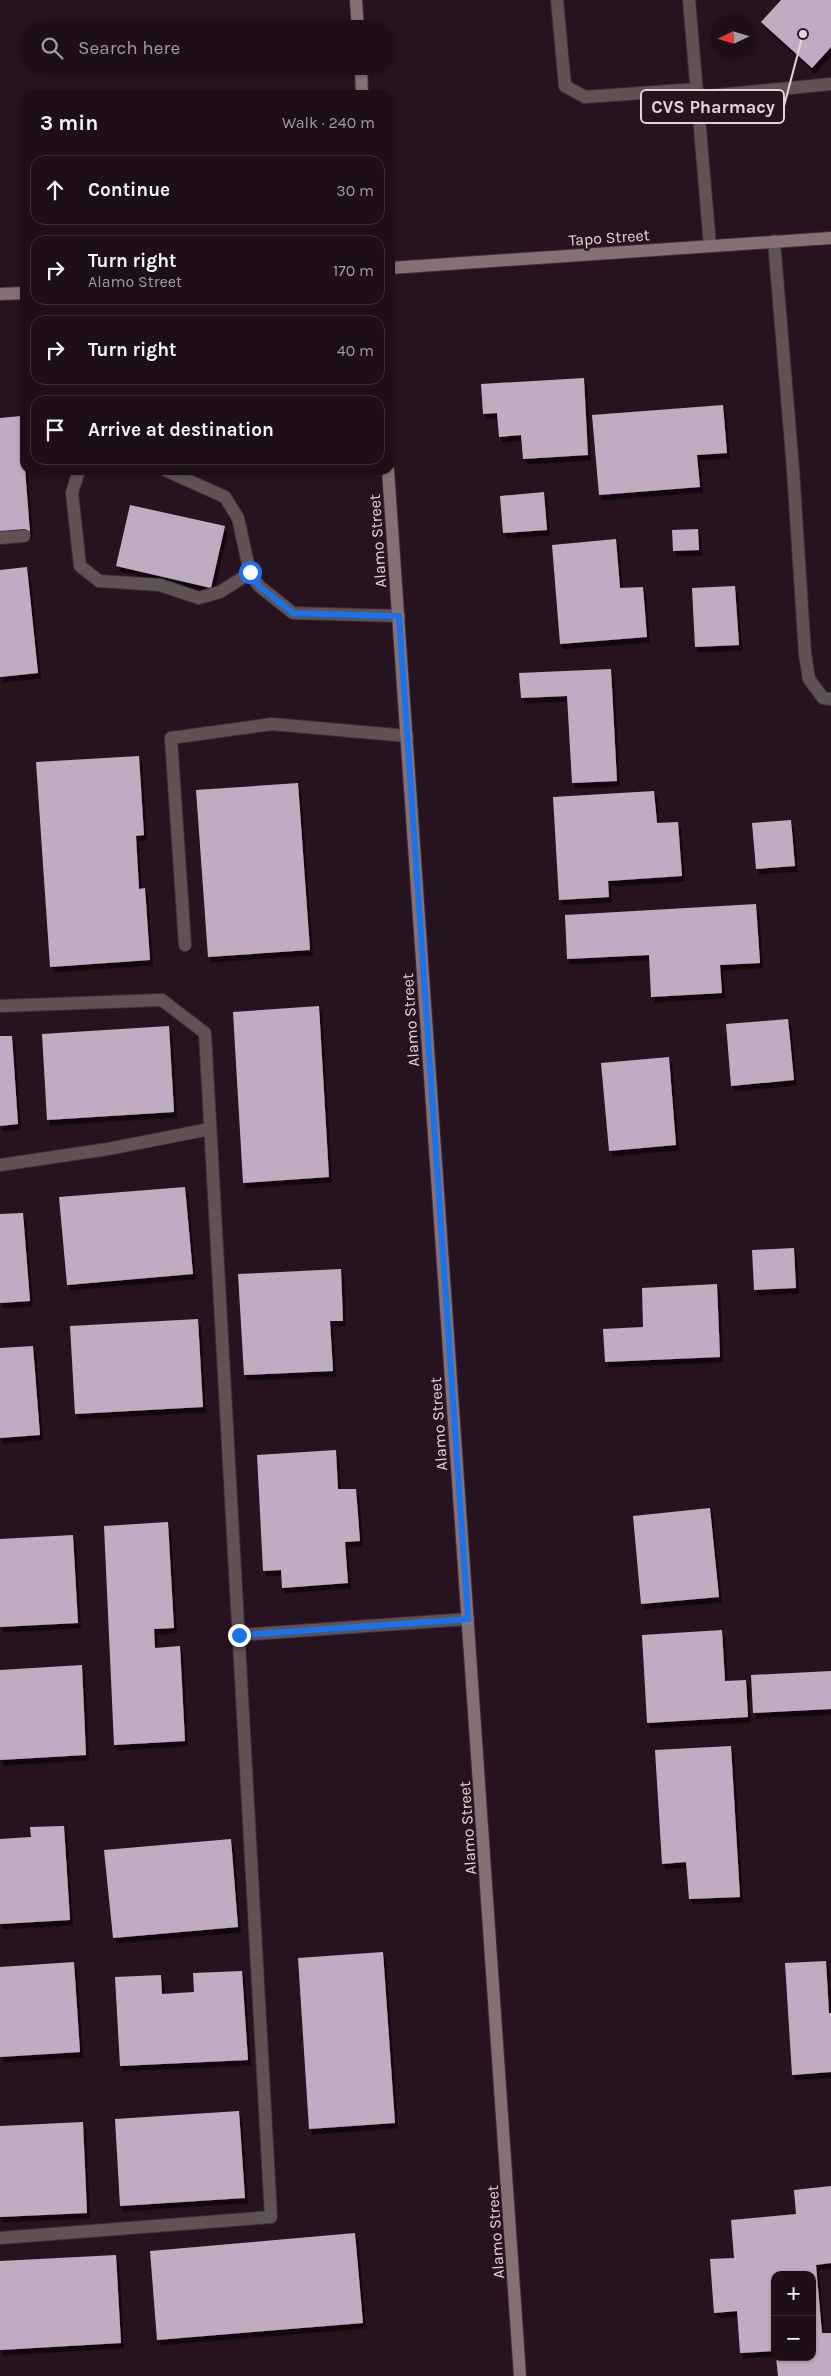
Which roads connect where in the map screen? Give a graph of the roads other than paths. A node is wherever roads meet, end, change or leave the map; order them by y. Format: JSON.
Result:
{"nodes":[{"id":1,"x":356,"y":0,"type":"edge"},
{"id":2,"x":557,"y":0,"type":"edge"},
{"id":3,"x":689,"y":0,"type":"edge"},
{"id":4,"x":357,"y":20,"type":"edge"},
{"id":5,"x":361,"y":75,"type":"edge"},
{"id":6,"x":831,"y":84,"type":"edge"},
{"id":7,"x":362,"y":90,"type":"edge"},
{"id":8,"x":697,"y":93,"type":"junction"},
{"id":9,"x":831,"y":238,"type":"edge"},
{"id":10,"x":774,"y":241,"type":"junction"},
{"id":11,"x":710,"y":246,"type":"junction"},
{"id":12,"x":395,"y":268,"type":"edge"},
{"id":13,"x":20,"y":293,"type":"edge"},
{"id":14,"x":0,"y":294,"type":"edge"},
{"id":15,"x":77,"y":475,"type":"edge"},
{"id":16,"x":176,"y":475,"type":"edge"},
{"id":17,"x":388,"y":475,"type":"edge"},
{"id":18,"x":24,"y":536,"type":"dead end"},
{"id":19,"x":0,"y":538,"type":"edge"},
{"id":20,"x":250,"y":572,"type":"junction"},
{"id":21,"x":399,"y":616,"type":"junction"},
{"id":22,"x":831,"y":699,"type":"edge"},
{"id":23,"x":407,"y":736,"type":"junction"},
{"id":24,"x":185,"y":945,"type":"dead end"},
{"id":25,"x":0,"y":1006,"type":"edge"},
{"id":26,"x":210,"y":1129,"type":"junction"},
{"id":27,"x":0,"y":1165,"type":"edge"},
{"id":28,"x":468,"y":1619,"type":"junction"},
{"id":29,"x":239,"y":1635,"type":"junction"},
{"id":30,"x":0,"y":2238,"type":"edge"},
{"id":31,"x":520,"y":2376,"type":"edge"}],
"edges":[{"from":1,"to":4,"type":"main road"},
{"from":2,"to":8,"type":"street"},
{"from":3,"to":8,"type":"street"},
{"from":5,"to":7,"type":"main road"},
{"from":6,"to":8,"type":"street"},
{"from":8,"to":11,"type":"street"},
{"from":9,"to":10,"type":"main road","name":"Tapo Street"},
{"from":10,"to":11,"type":"main road","name":"Tapo Street"},
{"from":10,"to":22,"type":"street"},
{"from":11,"to":12,"type":"main road","name":"Tapo Street"},
{"from":13,"to":14,"type":"main road"},
{"from":15,"to":20,"type":"street"},
{"from":16,"to":20,"type":"street"},
{"from":17,"to":21,"type":"main road","name":"Alamo Street"},
{"from":18,"to":19,"type":"street"},
{"from":20,"to":21,"type":"street"},
{"from":21,"to":23,"type":"main road","name":"Alamo Street"},
{"from":23,"to":24,"type":"street"},
{"from":23,"to":28,"type":"main road","name":"Alamo Street"},
{"from":25,"to":26,"type":"street"},
{"from":26,"to":27,"type":"street"},
{"from":26,"to":29,"type":"street"},
{"from":28,"to":29,"type":"street"},
{"from":28,"to":31,"type":"main road","name":"Alamo Street"},
{"from":29,"to":30,"type":"street"}]}
